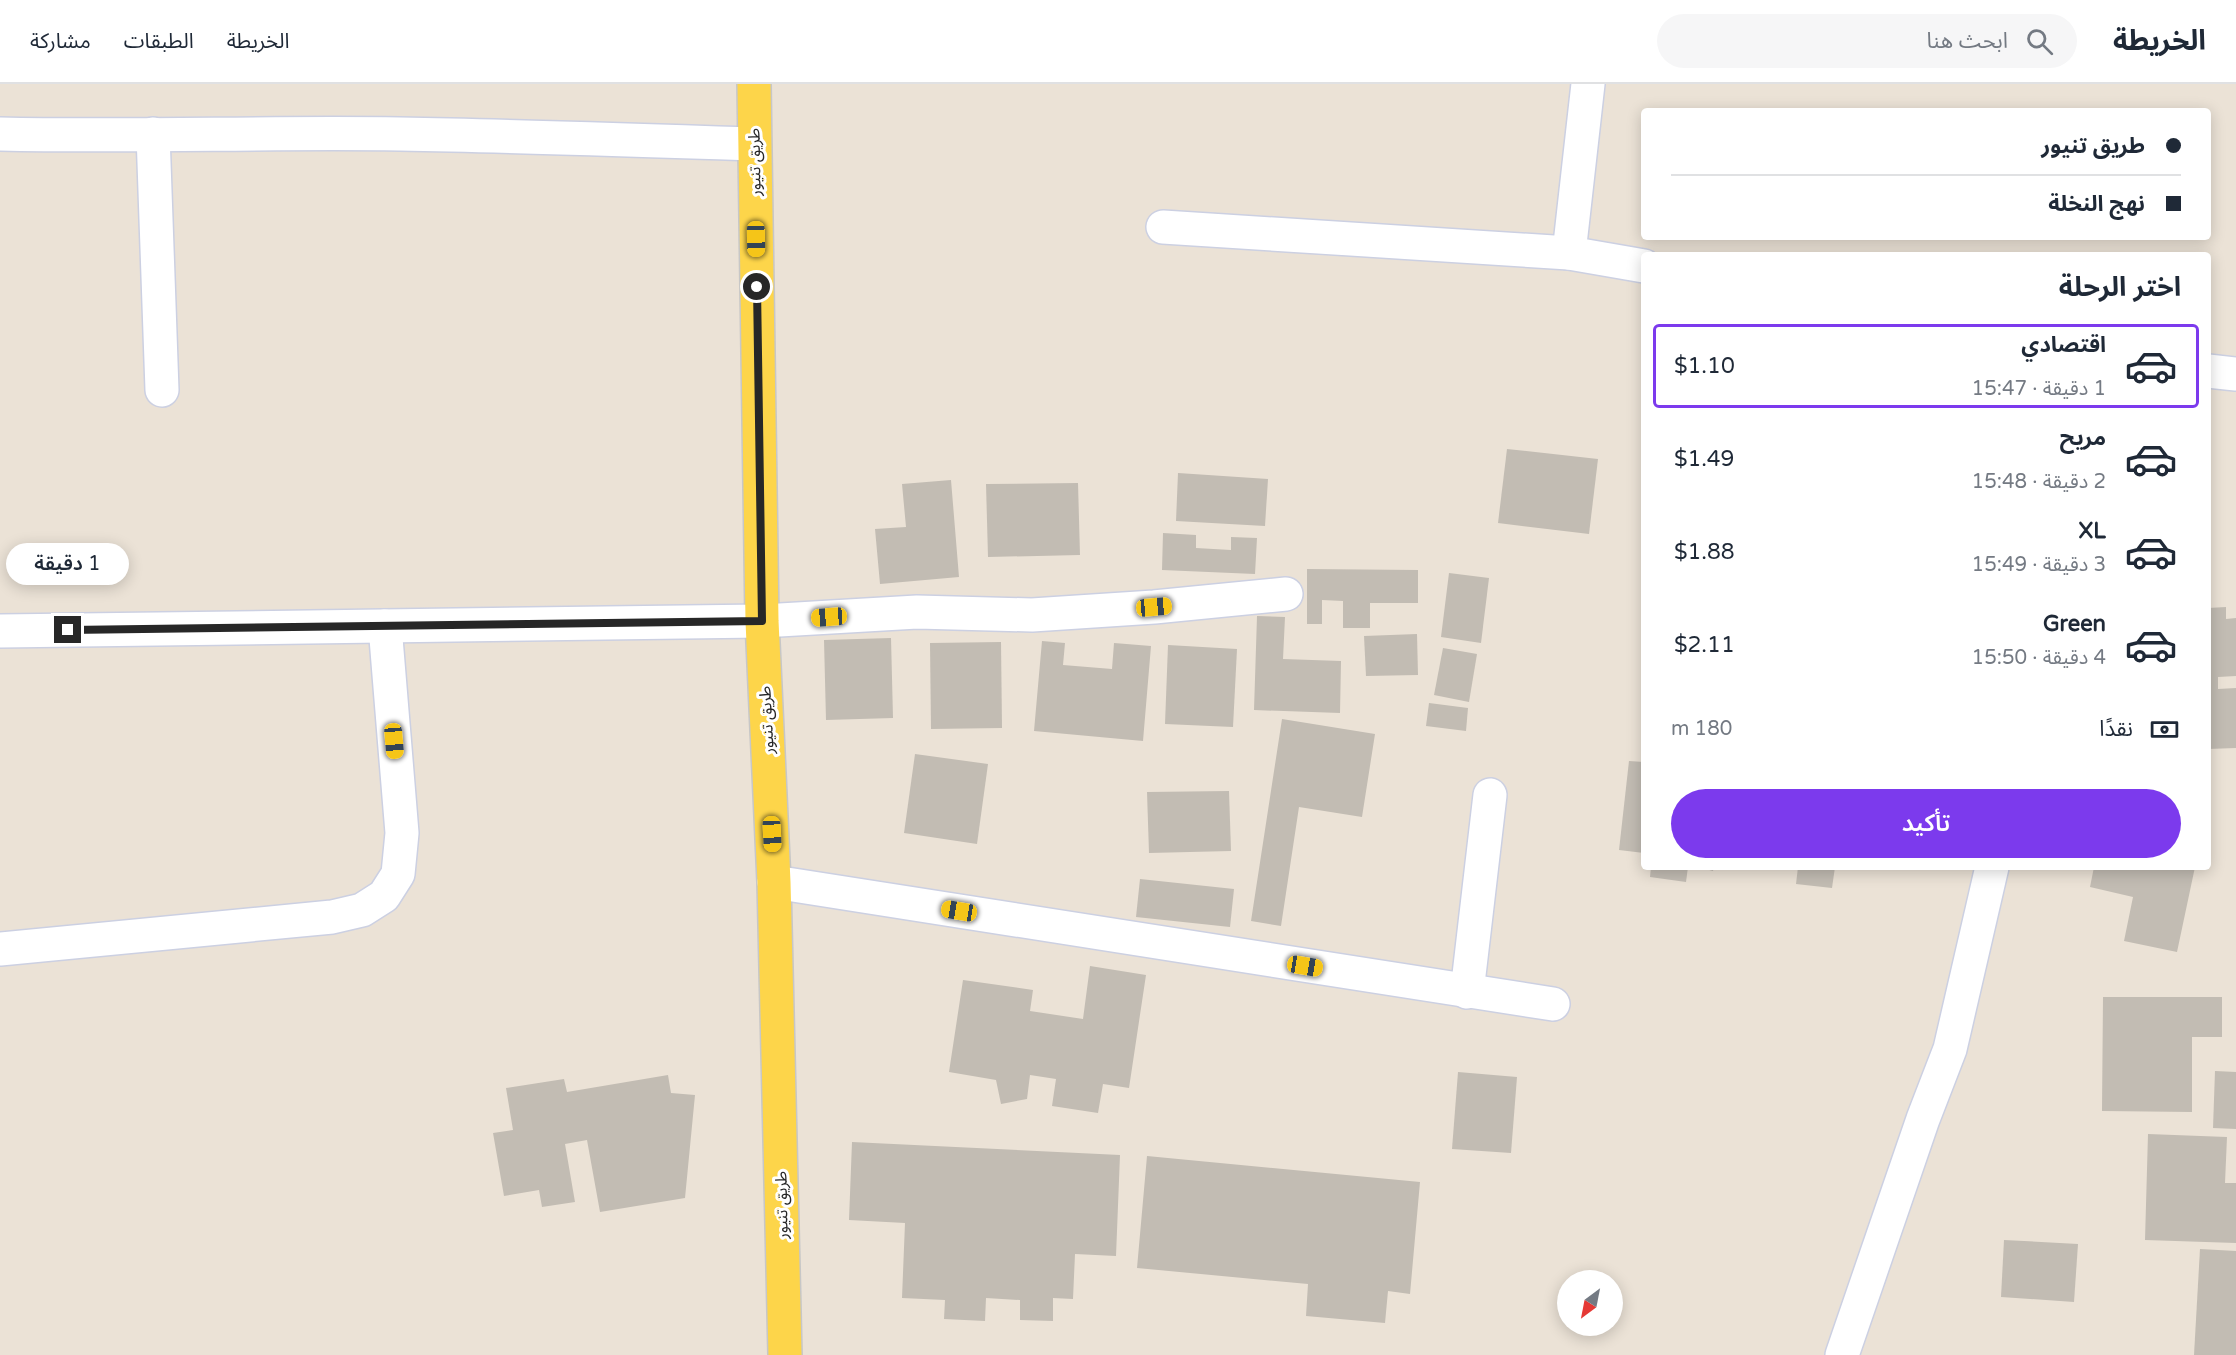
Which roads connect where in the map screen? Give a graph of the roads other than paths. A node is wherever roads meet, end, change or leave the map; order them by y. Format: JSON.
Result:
{"nodes":[{"id":1,"x":754,"y":84,"type":"edge"},
{"id":2,"x":1588,"y":84,"type":"edge"},
{"id":3,"x":0,"y":134,"type":"edge"},
{"id":4,"x":153,"y":134,"type":"junction"},
{"id":5,"x":754,"y":144,"type":"junction"},
{"id":6,"x":1163,"y":227,"type":"dead end"},
{"id":7,"x":1569,"y":253,"type":"junction"},
{"id":8,"x":1641,"y":265,"type":"edge"},
{"id":9,"x":2211,"y":372,"type":"edge"},
{"id":10,"x":2236,"y":374,"type":"edge"},
{"id":11,"x":162,"y":390,"type":"dead end"},
{"id":12,"x":1286,"y":594,"type":"dead end"},
{"id":13,"x":762,"y":621,"type":"junction"},
{"id":14,"x":385,"y":626,"type":"junction"},
{"id":15,"x":0,"y":631,"type":"edge"},
{"id":16,"x":1490,"y":795,"type":"dead end"},
{"id":17,"x":1991,"y":870,"type":"edge"},
{"id":18,"x":774,"y":882,"type":"junction"},
{"id":19,"x":0,"y":949,"type":"edge"},
{"id":20,"x":1467,"y":992,"type":"junction"},
{"id":21,"x":1553,"y":1004,"type":"dead end"},
{"id":22,"x":785,"y":1355,"type":"edge"},
{"id":23,"x":1842,"y":1355,"type":"edge"}],
"edges":[{"from":1,"to":5,"type":"main road","name":"طريق تنيور"},
{"from":2,"to":7,"type":"street"},
{"from":3,"to":4,"type":"street"},
{"from":4,"to":5,"type":"street"},
{"from":4,"to":11,"type":"street"},
{"from":5,"to":13,"type":"main road","name":"طريق تنيور"},
{"from":6,"to":7,"type":"street"},
{"from":7,"to":8,"type":"street"},
{"from":9,"to":10,"type":"street"},
{"from":12,"to":13,"type":"street"},
{"from":13,"to":14,"type":"street"},
{"from":13,"to":18,"type":"main road","name":"طريق تنيور"},
{"from":14,"to":15,"type":"street"},
{"from":14,"to":19,"type":"street"},
{"from":16,"to":20,"type":"street"},
{"from":17,"to":23,"type":"street"},
{"from":18,"to":20,"type":"street"},
{"from":18,"to":22,"type":"main road","name":"طريق تنيور"},
{"from":20,"to":21,"type":"street"}]}
